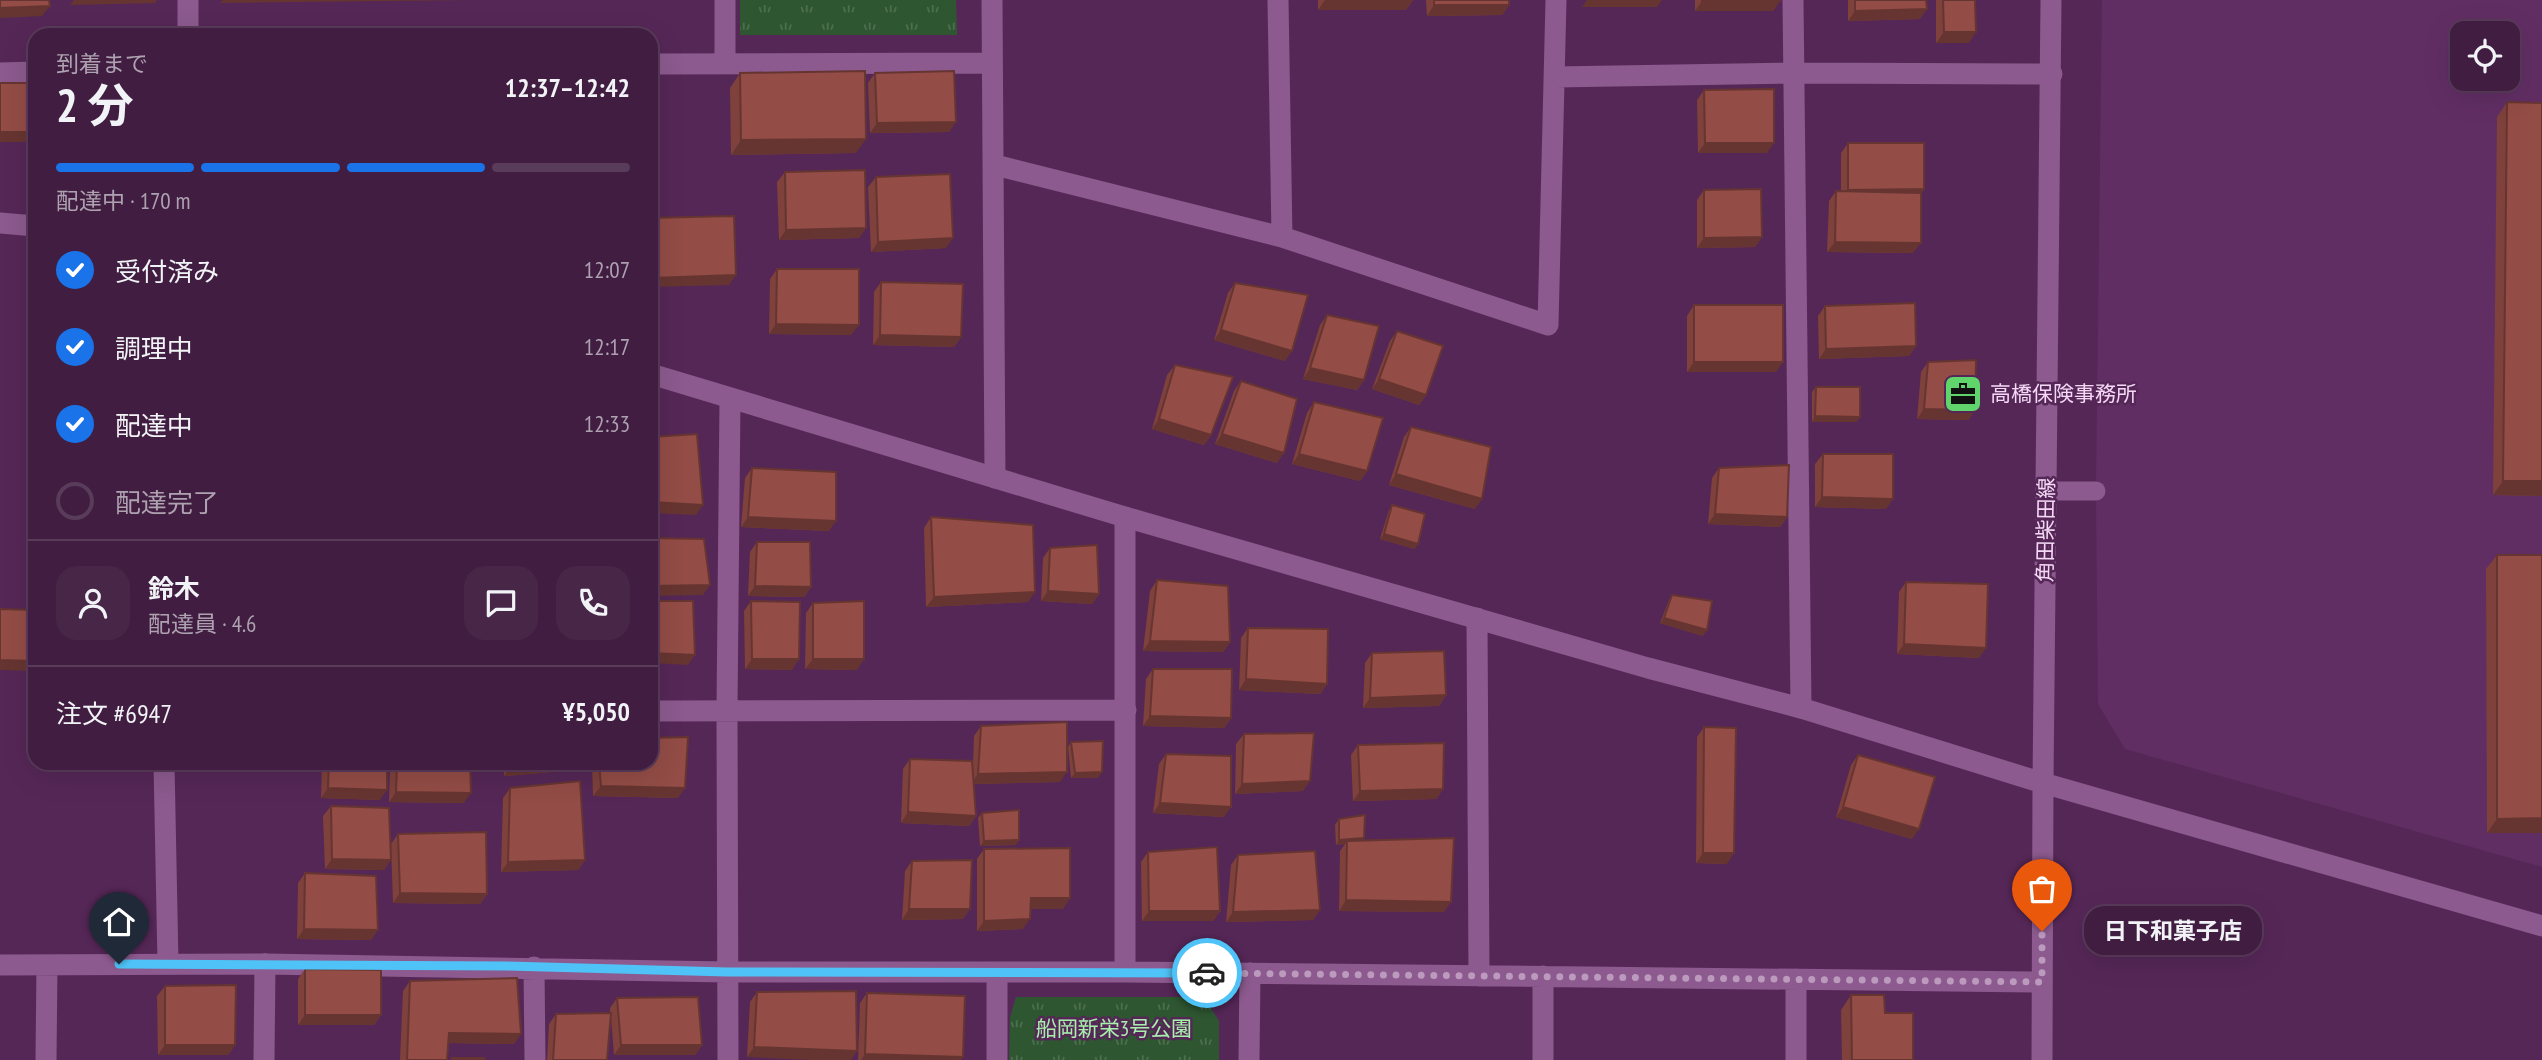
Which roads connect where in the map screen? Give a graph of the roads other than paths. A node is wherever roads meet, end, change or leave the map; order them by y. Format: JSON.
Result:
{"nodes":[{"id":1,"x":188,"y":0,"type":"edge"},
{"id":2,"x":725,"y":0,"type":"edge"},
{"id":3,"x":992,"y":0,"type":"edge"},
{"id":4,"x":1278,"y":0,"type":"edge"},
{"id":5,"x":1556,"y":0,"type":"edge"},
{"id":6,"x":1793,"y":0,"type":"edge"},
{"id":7,"x":2051,"y":0,"type":"edge"},
{"id":8,"x":188,"y":28,"type":"edge"},
{"id":9,"x":992,"y":63,"type":"junction"},
{"id":10,"x":658,"y":64,"type":"edge"},
{"id":11,"x":725,"y":64,"type":"junction"},
{"id":12,"x":28,"y":72,"type":"edge"},
{"id":13,"x":1794,"y":73,"type":"junction"},
{"id":14,"x":0,"y":74,"type":"edge"},
{"id":15,"x":2052,"y":74,"type":"junction"},
{"id":16,"x":1555,"y":77,"type":"junction"},
{"id":17,"x":995,"y":165,"type":"junction"},
{"id":18,"x":0,"y":223,"type":"edge"},
{"id":19,"x":28,"y":225,"type":"edge"},
{"id":20,"x":1282,"y":237,"type":"junction"},
{"id":21,"x":658,"y":376,"type":"edge"},
{"id":22,"x":730,"y":398,"type":"junction"},
{"id":23,"x":995,"y":478,"type":"junction"},
{"id":24,"x":2047,"y":491,"type":"junction"},
{"id":25,"x":2096,"y":491,"type":"dead end"},
{"id":26,"x":1125,"y":517,"type":"junction"},
{"id":27,"x":1478,"y":618,"type":"junction"},
{"id":28,"x":1801,"y":708,"type":"junction"},
{"id":29,"x":727,"y":710,"type":"junction"},
{"id":30,"x":1126,"y":710,"type":"junction"},
{"id":31,"x":658,"y":711,"type":"edge"},
{"id":32,"x":164,"y":770,"type":"edge"},
{"id":33,"x":2043,"y":783,"type":"junction"},
{"id":34,"x":2542,"y":926,"type":"edge"},
{"id":35,"x":168,"y":964,"type":"junction"},
{"id":36,"x":265,"y":964,"type":"junction"},
{"id":37,"x":0,"y":965,"type":"edge"},
{"id":38,"x":47,"y":965,"type":"junction"},
{"id":39,"x":534,"y":967,"type":"junction"},
{"id":40,"x":727,"y":972,"type":"junction"},
{"id":41,"x":997,"y":972,"type":"junction"},
{"id":42,"x":1125,"y":972,"type":"junction"},
{"id":43,"x":1250,"y":973,"type":"junction"},
{"id":44,"x":1479,"y":976,"type":"junction"},
{"id":45,"x":1543,"y":976,"type":"junction"},
{"id":46,"x":1796,"y":979,"type":"junction"},
{"id":47,"x":2042,"y":982,"type":"junction"},
{"id":48,"x":46,"y":1060,"type":"edge"},
{"id":49,"x":264,"y":1060,"type":"edge"},
{"id":50,"x":535,"y":1060,"type":"edge"},
{"id":51,"x":728,"y":1060,"type":"edge"},
{"id":52,"x":997,"y":1060,"type":"edge"},
{"id":53,"x":1249,"y":1060,"type":"edge"},
{"id":54,"x":1543,"y":1060,"type":"edge"},
{"id":55,"x":1796,"y":1060,"type":"edge"},
{"id":56,"x":2042,"y":1060,"type":"edge"}],
"edges":[{"from":1,"to":8,"type":"street"},
{"from":2,"to":11,"type":"street"},
{"from":3,"to":9,"type":"street"},
{"from":4,"to":20,"type":"street"},
{"from":5,"to":16,"type":"street"},
{"from":6,"to":13,"type":"street"},
{"from":7,"to":15,"type":"street","name":"角田柴田線"},
{"from":9,"to":11,"type":"street"},
{"from":9,"to":17,"type":"street"},
{"from":10,"to":11,"type":"street"},
{"from":12,"to":14,"type":"street"},
{"from":13,"to":15,"type":"street"},
{"from":13,"to":16,"type":"street"},
{"from":13,"to":28,"type":"street"},
{"from":15,"to":24,"type":"street","name":"角田柴田線"},
{"from":16,"to":20,"type":"street"},
{"from":17,"to":20,"type":"street"},
{"from":17,"to":23,"type":"street"},
{"from":18,"to":19,"type":"street"},
{"from":21,"to":22,"type":"street"},
{"from":22,"to":23,"type":"street"},
{"from":22,"to":29,"type":"street"},
{"from":23,"to":26,"type":"street"},
{"from":24,"to":25,"type":"lane"},
{"from":24,"to":33,"type":"street","name":"角田柴田線"},
{"from":26,"to":27,"type":"street"},
{"from":26,"to":30,"type":"street"},
{"from":27,"to":28,"type":"street"},
{"from":27,"to":44,"type":"street"},
{"from":28,"to":33,"type":"street"},
{"from":29,"to":30,"type":"street"},
{"from":29,"to":31,"type":"street"},
{"from":29,"to":40,"type":"street"},
{"from":30,"to":42,"type":"street"},
{"from":32,"to":35,"type":"street"},
{"from":33,"to":34,"type":"street"},
{"from":33,"to":47,"type":"street","name":"角田柴田線"},
{"from":35,"to":36,"type":"street"},
{"from":35,"to":38,"type":"street"},
{"from":36,"to":39,"type":"street"},
{"from":36,"to":49,"type":"street"},
{"from":37,"to":38,"type":"street"},
{"from":38,"to":48,"type":"street"},
{"from":39,"to":40,"type":"street"},
{"from":39,"to":50,"type":"street"},
{"from":40,"to":41,"type":"street"},
{"from":40,"to":51,"type":"street"},
{"from":41,"to":42,"type":"street"},
{"from":41,"to":52,"type":"street"},
{"from":42,"to":43,"type":"street"},
{"from":43,"to":44,"type":"street"},
{"from":43,"to":53,"type":"street"},
{"from":44,"to":45,"type":"street"},
{"from":45,"to":46,"type":"street"},
{"from":45,"to":54,"type":"street"},
{"from":46,"to":47,"type":"street"},
{"from":46,"to":55,"type":"street"},
{"from":47,"to":56,"type":"street","name":"角田柴田線"}]}
